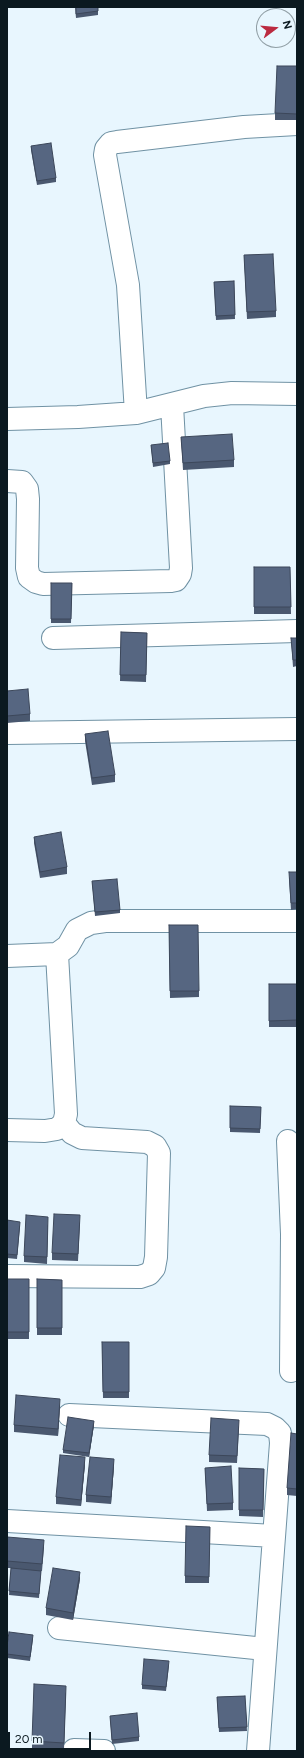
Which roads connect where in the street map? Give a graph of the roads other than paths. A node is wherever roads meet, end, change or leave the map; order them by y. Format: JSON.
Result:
{"nodes":[{"id":1,"x":297,"y":124,"type":"edge"},
{"id":2,"x":297,"y":394,"type":"edge"},
{"id":3,"x":172,"y":405,"type":"junction"},
{"id":4,"x":136,"y":413,"type":"junction"},
{"id":5,"x":7,"y":419,"type":"edge"},
{"id":6,"x":7,"y":481,"type":"edge"},
{"id":7,"x":297,"y":631,"type":"edge"},
{"id":8,"x":53,"y":638,"type":"dead end"},
{"id":9,"x":297,"y":729,"type":"edge"},
{"id":10,"x":7,"y":733,"type":"edge"},
{"id":11,"x":297,"y":921,"type":"edge"},
{"id":12,"x":57,"y":954,"type":"junction"},
{"id":13,"x":7,"y":956,"type":"edge"},
{"id":14,"x":64,"y":1123,"type":"junction"},
{"id":15,"x":7,"y":1130,"type":"edge"},
{"id":16,"x":288,"y":1141,"type":"dead end"},
{"id":17,"x":294,"y":1234,"type":"edge"},
{"id":18,"x":7,"y":1276,"type":"edge"},
{"id":19,"x":291,"y":1371,"type":"dead end"},
{"id":20,"x":69,"y":1415,"type":"dead end"},
{"id":21,"x":288,"y":1434,"type":"edge"},
{"id":22,"x":7,"y":1521,"type":"edge"},
{"id":23,"x":274,"y":1536,"type":"junction"},
{"id":24,"x":59,"y":1628,"type":"dead end"},
{"id":25,"x":265,"y":1649,"type":"junction"},
{"id":26,"x":74,"y":1750,"type":"dead end"},
{"id":27,"x":104,"y":1751,"type":"edge"},
{"id":28,"x":258,"y":1751,"type":"edge"}],
"edges":[{"from":1,"to":4,"type":"street"},
{"from":2,"to":3,"type":"street"},
{"from":3,"to":4,"type":"street"},
{"from":3,"to":6,"type":"street"},
{"from":4,"to":5,"type":"street"},
{"from":7,"to":8,"type":"street"},
{"from":9,"to":10,"type":"street"},
{"from":11,"to":12,"type":"street"},
{"from":12,"to":13,"type":"street"},
{"from":12,"to":14,"type":"street"},
{"from":14,"to":15,"type":"street"},
{"from":14,"to":18,"type":"street"},
{"from":16,"to":17,"type":"street"},
{"from":17,"to":19,"type":"street"},
{"from":20,"to":21,"type":"street"},
{"from":21,"to":23,"type":"street"},
{"from":22,"to":23,"type":"street"},
{"from":23,"to":25,"type":"street"},
{"from":24,"to":25,"type":"street"},
{"from":25,"to":28,"type":"street"},
{"from":26,"to":27,"type":"street"}]}
